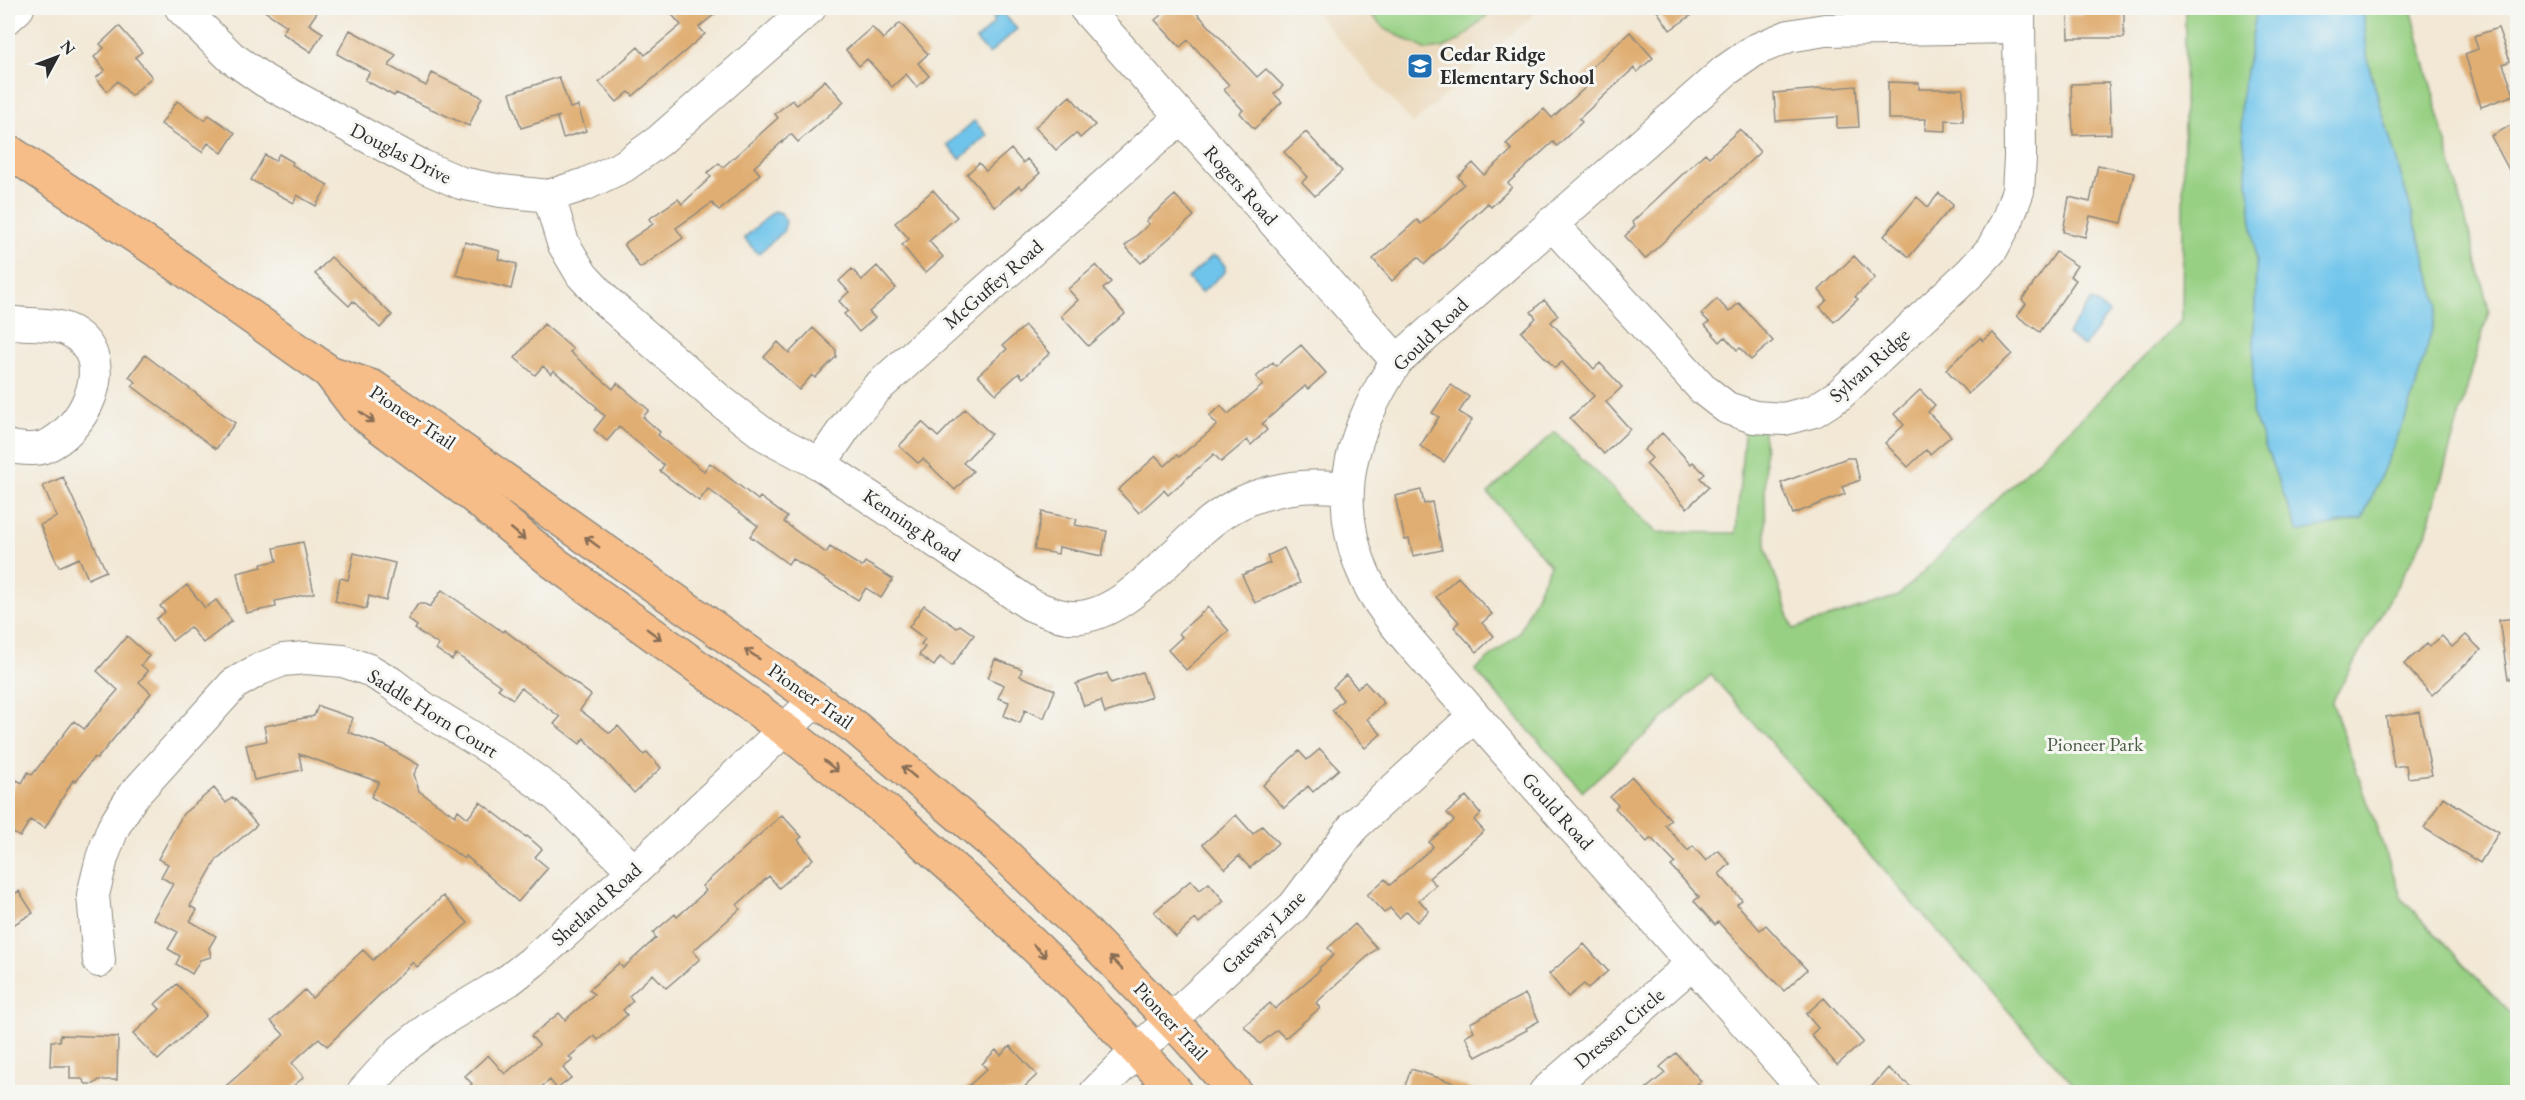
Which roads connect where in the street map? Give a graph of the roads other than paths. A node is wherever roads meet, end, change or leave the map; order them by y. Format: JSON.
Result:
{"nodes":[{"id":1,"x":18,"y":8,"type":"edge"},
{"id":2,"x":181,"y":8,"type":"edge"},
{"id":3,"x":810,"y":8,"type":"edge"},
{"id":4,"x":1085,"y":8,"type":"edge"},
{"id":5,"x":8,"y":17,"type":"edge"},
{"id":6,"x":2019,"y":17,"type":"edge"},
{"id":7,"x":1181,"y":117,"type":"junction"},
{"id":8,"x":8,"y":151,"type":"edge"},
{"id":9,"x":549,"y":196,"type":"junction"},
{"id":10,"x":1551,"y":223,"type":"junction"},
{"id":11,"x":8,"y":322,"type":"edge"},
{"id":12,"x":1397,"y":361,"type":"junction"},
{"id":13,"x":329,"y":372,"type":"junction"},
{"id":14,"x":8,"y":446,"type":"edge"},
{"id":15,"x":820,"y":464,"type":"junction"},
{"id":16,"x":1347,"y":488,"type":"junction"},
{"id":17,"x":817,"y":699,"type":"junction"},
{"id":18,"x":1474,"y":716,"type":"junction"},
{"id":19,"x":785,"y":730,"type":"junction"},
{"id":20,"x":634,"y":871,"type":"junction"},
{"id":21,"x":99,"y":961,"type":"dead end"},
{"id":22,"x":1693,"y":963,"type":"junction"},
{"id":23,"x":1171,"y":1020,"type":"junction"},
{"id":24,"x":1138,"y":1050,"type":"junction"},
{"id":25,"x":363,"y":1092,"type":"edge"},
{"id":26,"x":1096,"y":1092,"type":"edge"},
{"id":27,"x":1176,"y":1092,"type":"edge"},
{"id":28,"x":1235,"y":1092,"type":"edge"},
{"id":29,"x":1545,"y":1092,"type":"edge"},
{"id":30,"x":1806,"y":1092,"type":"edge"}],
"edges":[{"from":1,"to":5,"type":"street"},
{"from":2,"to":9,"type":"street","name":"Douglas Drive"},
{"from":3,"to":9,"type":"street","name":"Douglas Drive"},
{"from":4,"to":7,"type":"street","name":"Rogers Road"},
{"from":6,"to":10,"type":"street","name":"Gould Road"},
{"from":6,"to":10,"type":"street","name":"Sylvan Ridge"},
{"from":7,"to":12,"type":"street","name":"Rogers Road"},
{"from":7,"to":15,"type":"street","name":"McGuffey Road"},
{"from":8,"to":13,"type":"main road","name":"Pioneer Trail"},
{"from":9,"to":15,"type":"street","name":"Kenning Road"},
{"from":10,"to":12,"type":"street","name":"Gould Road"},
{"from":11,"to":14,"type":"street"},
{"from":12,"to":16,"type":"street","name":"Gould Road"},
{"from":17,"to":13,"type":"main road","name":"Pioneer Trail","one_way":true},
{"from":13,"to":19,"type":"main road","name":"Pioneer Trail","one_way":true},
{"from":15,"to":16,"type":"street","name":"Kenning Road"},
{"from":16,"to":18,"type":"street","name":"Gould Road"},
{"from":17,"to":19,"type":"street","name":"Shetland Road"},
{"from":23,"to":17,"type":"main road","name":"Pioneer Trail","one_way":true},
{"from":18,"to":22,"type":"street","name":"Gould Road"},
{"from":18,"to":23,"type":"street","name":"Gateway Lane"},
{"from":19,"to":20,"type":"street","name":"Shetland Road"},
{"from":19,"to":24,"type":"main road","name":"Pioneer Trail","one_way":true},
{"from":20,"to":21,"type":"street","name":"Saddle Horn Court"},
{"from":20,"to":25,"type":"street","name":"Shetland Road"},
{"from":22,"to":29,"type":"street","name":"Dressen Circle"},
{"from":22,"to":30,"type":"street","name":"Gould Road"},
{"from":23,"to":24,"type":"street","name":"Gateway Lane"},
{"from":23,"to":28,"type":"main road","name":"Pioneer Trail"},
{"from":24,"to":26,"type":"street","name":"Gateway Lane"},
{"from":24,"to":27,"type":"main road","name":"Pioneer Trail"}]}
